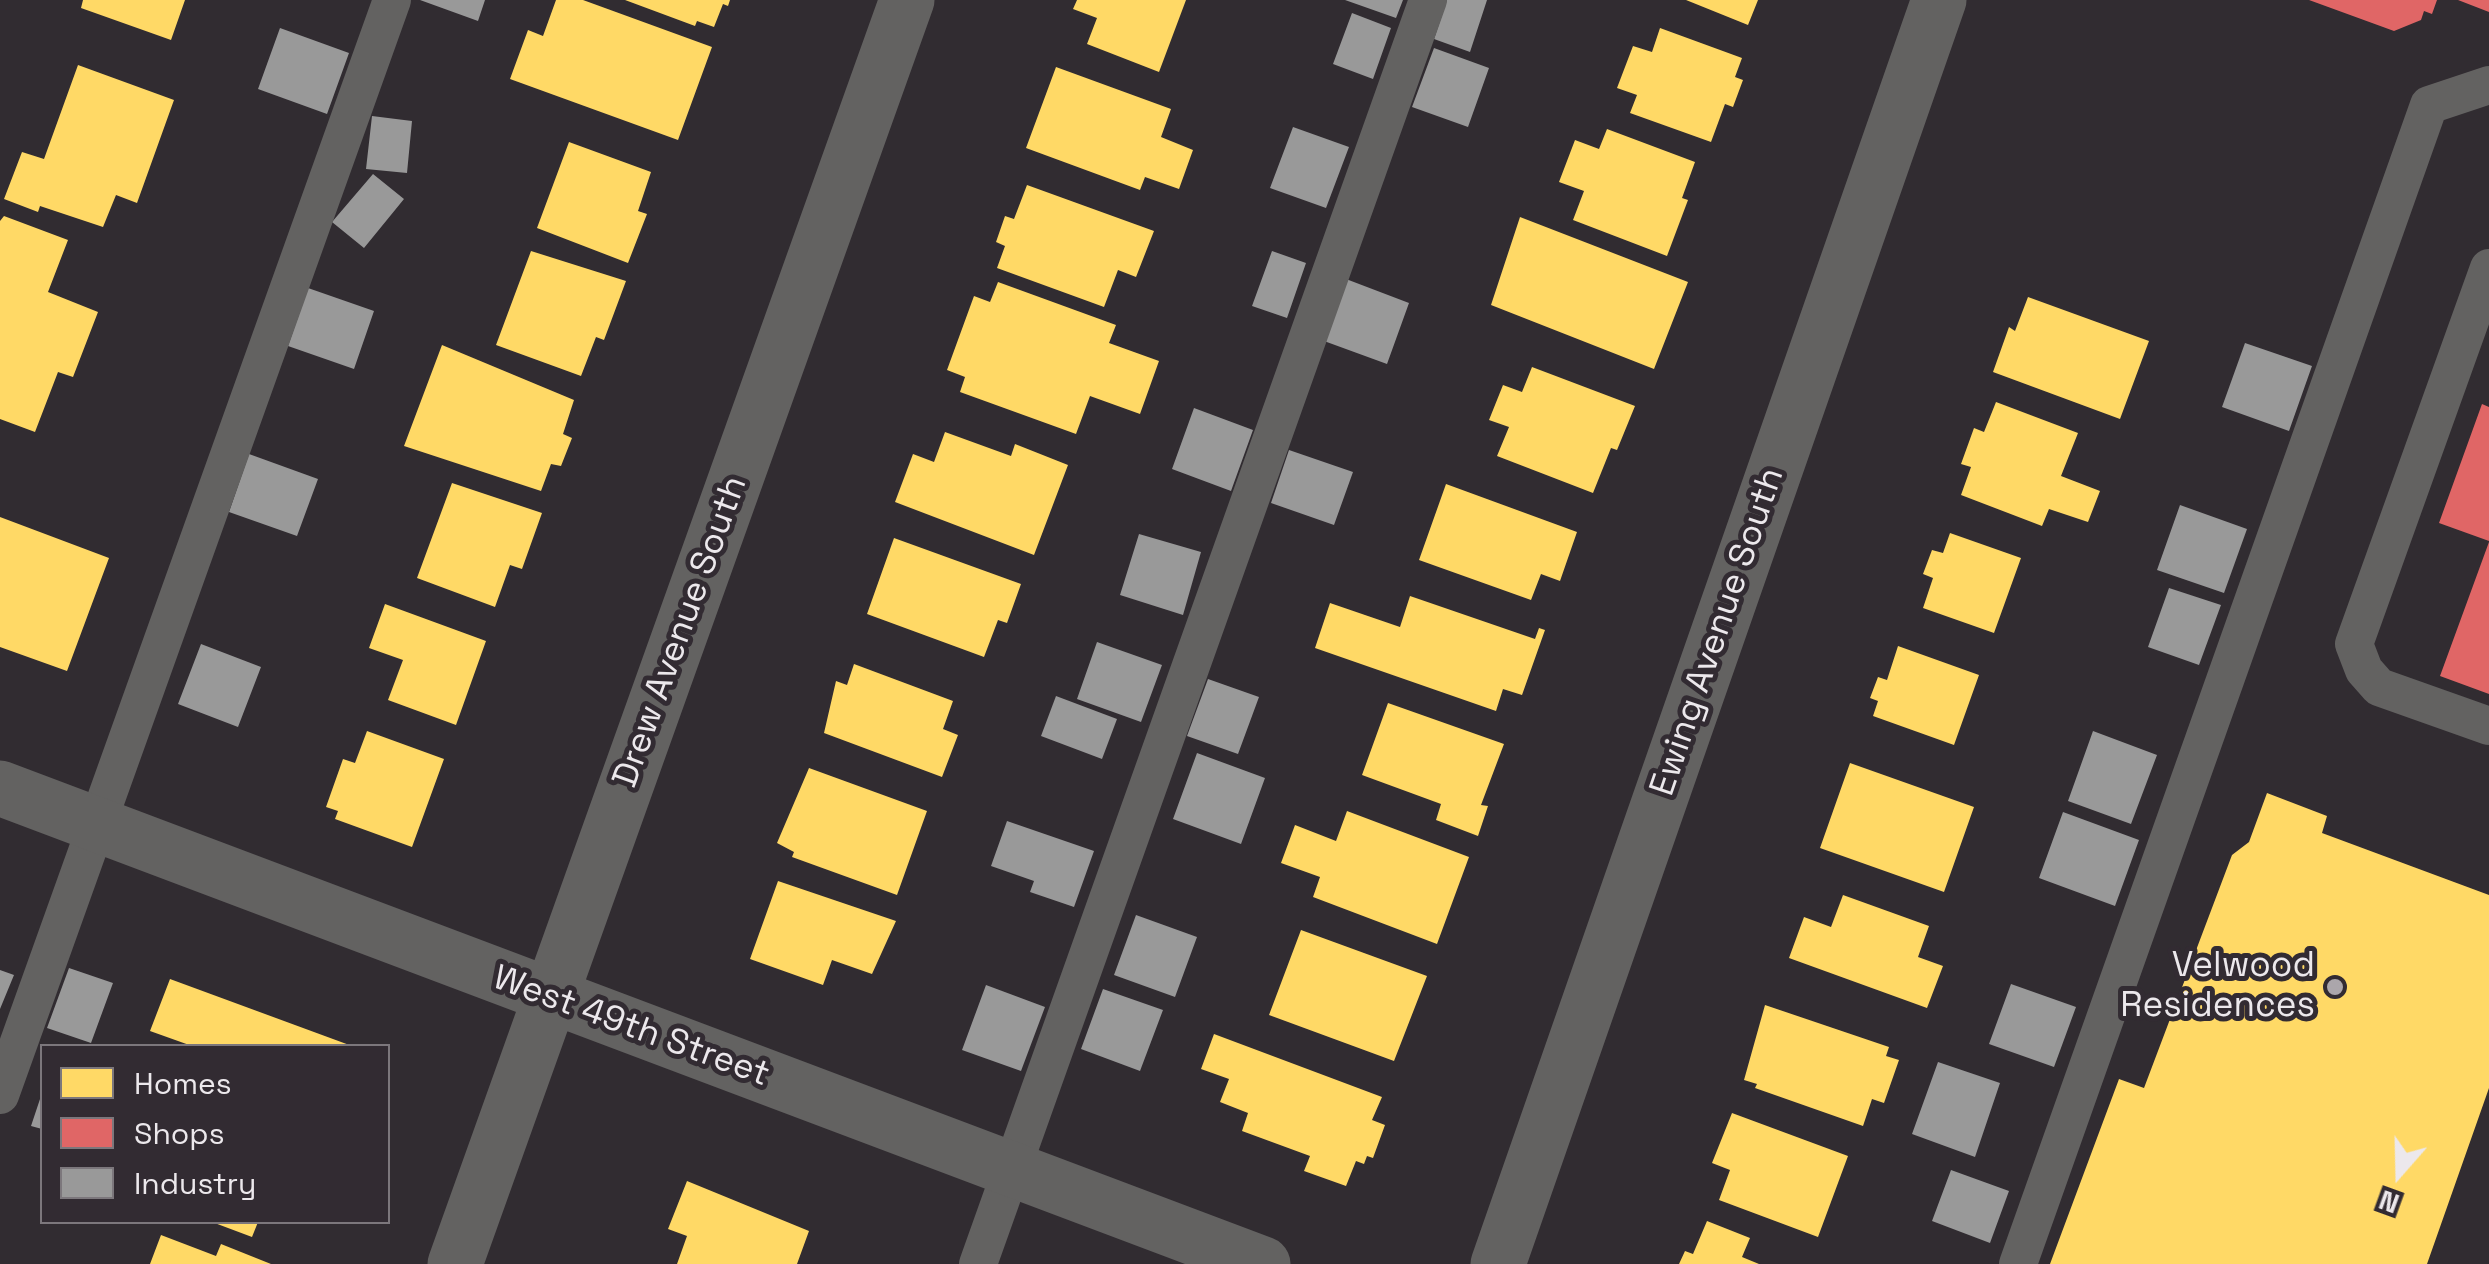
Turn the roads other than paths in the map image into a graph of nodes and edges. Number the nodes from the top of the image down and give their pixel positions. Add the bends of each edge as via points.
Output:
1 (392, 0) edge
2 (907, 0) edge
3 (1428, 0) edge
4 (1939, 0) edge
5 (2489, 85) edge
6 (2489, 268) edge
7 (2489, 726) edge
8 (0, 788) edge
9 (97, 824) junction
10 (550, 997) junction
11 (0, 1095) edge
12 (1012, 1168) junction
13 (455, 1264) edge
14 (978, 1264) edge
15 (1264, 1264) edge
16 (1498, 1264) edge
17 (2018, 1264) edge

1 - 9 lane
2 - 10 street, Drew Avenue South
3 - 12 lane
4 - 16 street, Ewing Avenue South
5 - 17 lane via 2429,105
6 - 7 lane via 2354,644 2380,687
8 - 9 street, West 49th Street
9 - 10 street, West 49th Street
9 - 11 lane
10 - 12 street, West 49th Street
10 - 13 street, Drew Avenue South
12 - 14 lane
12 - 15 street, West 49th Street

